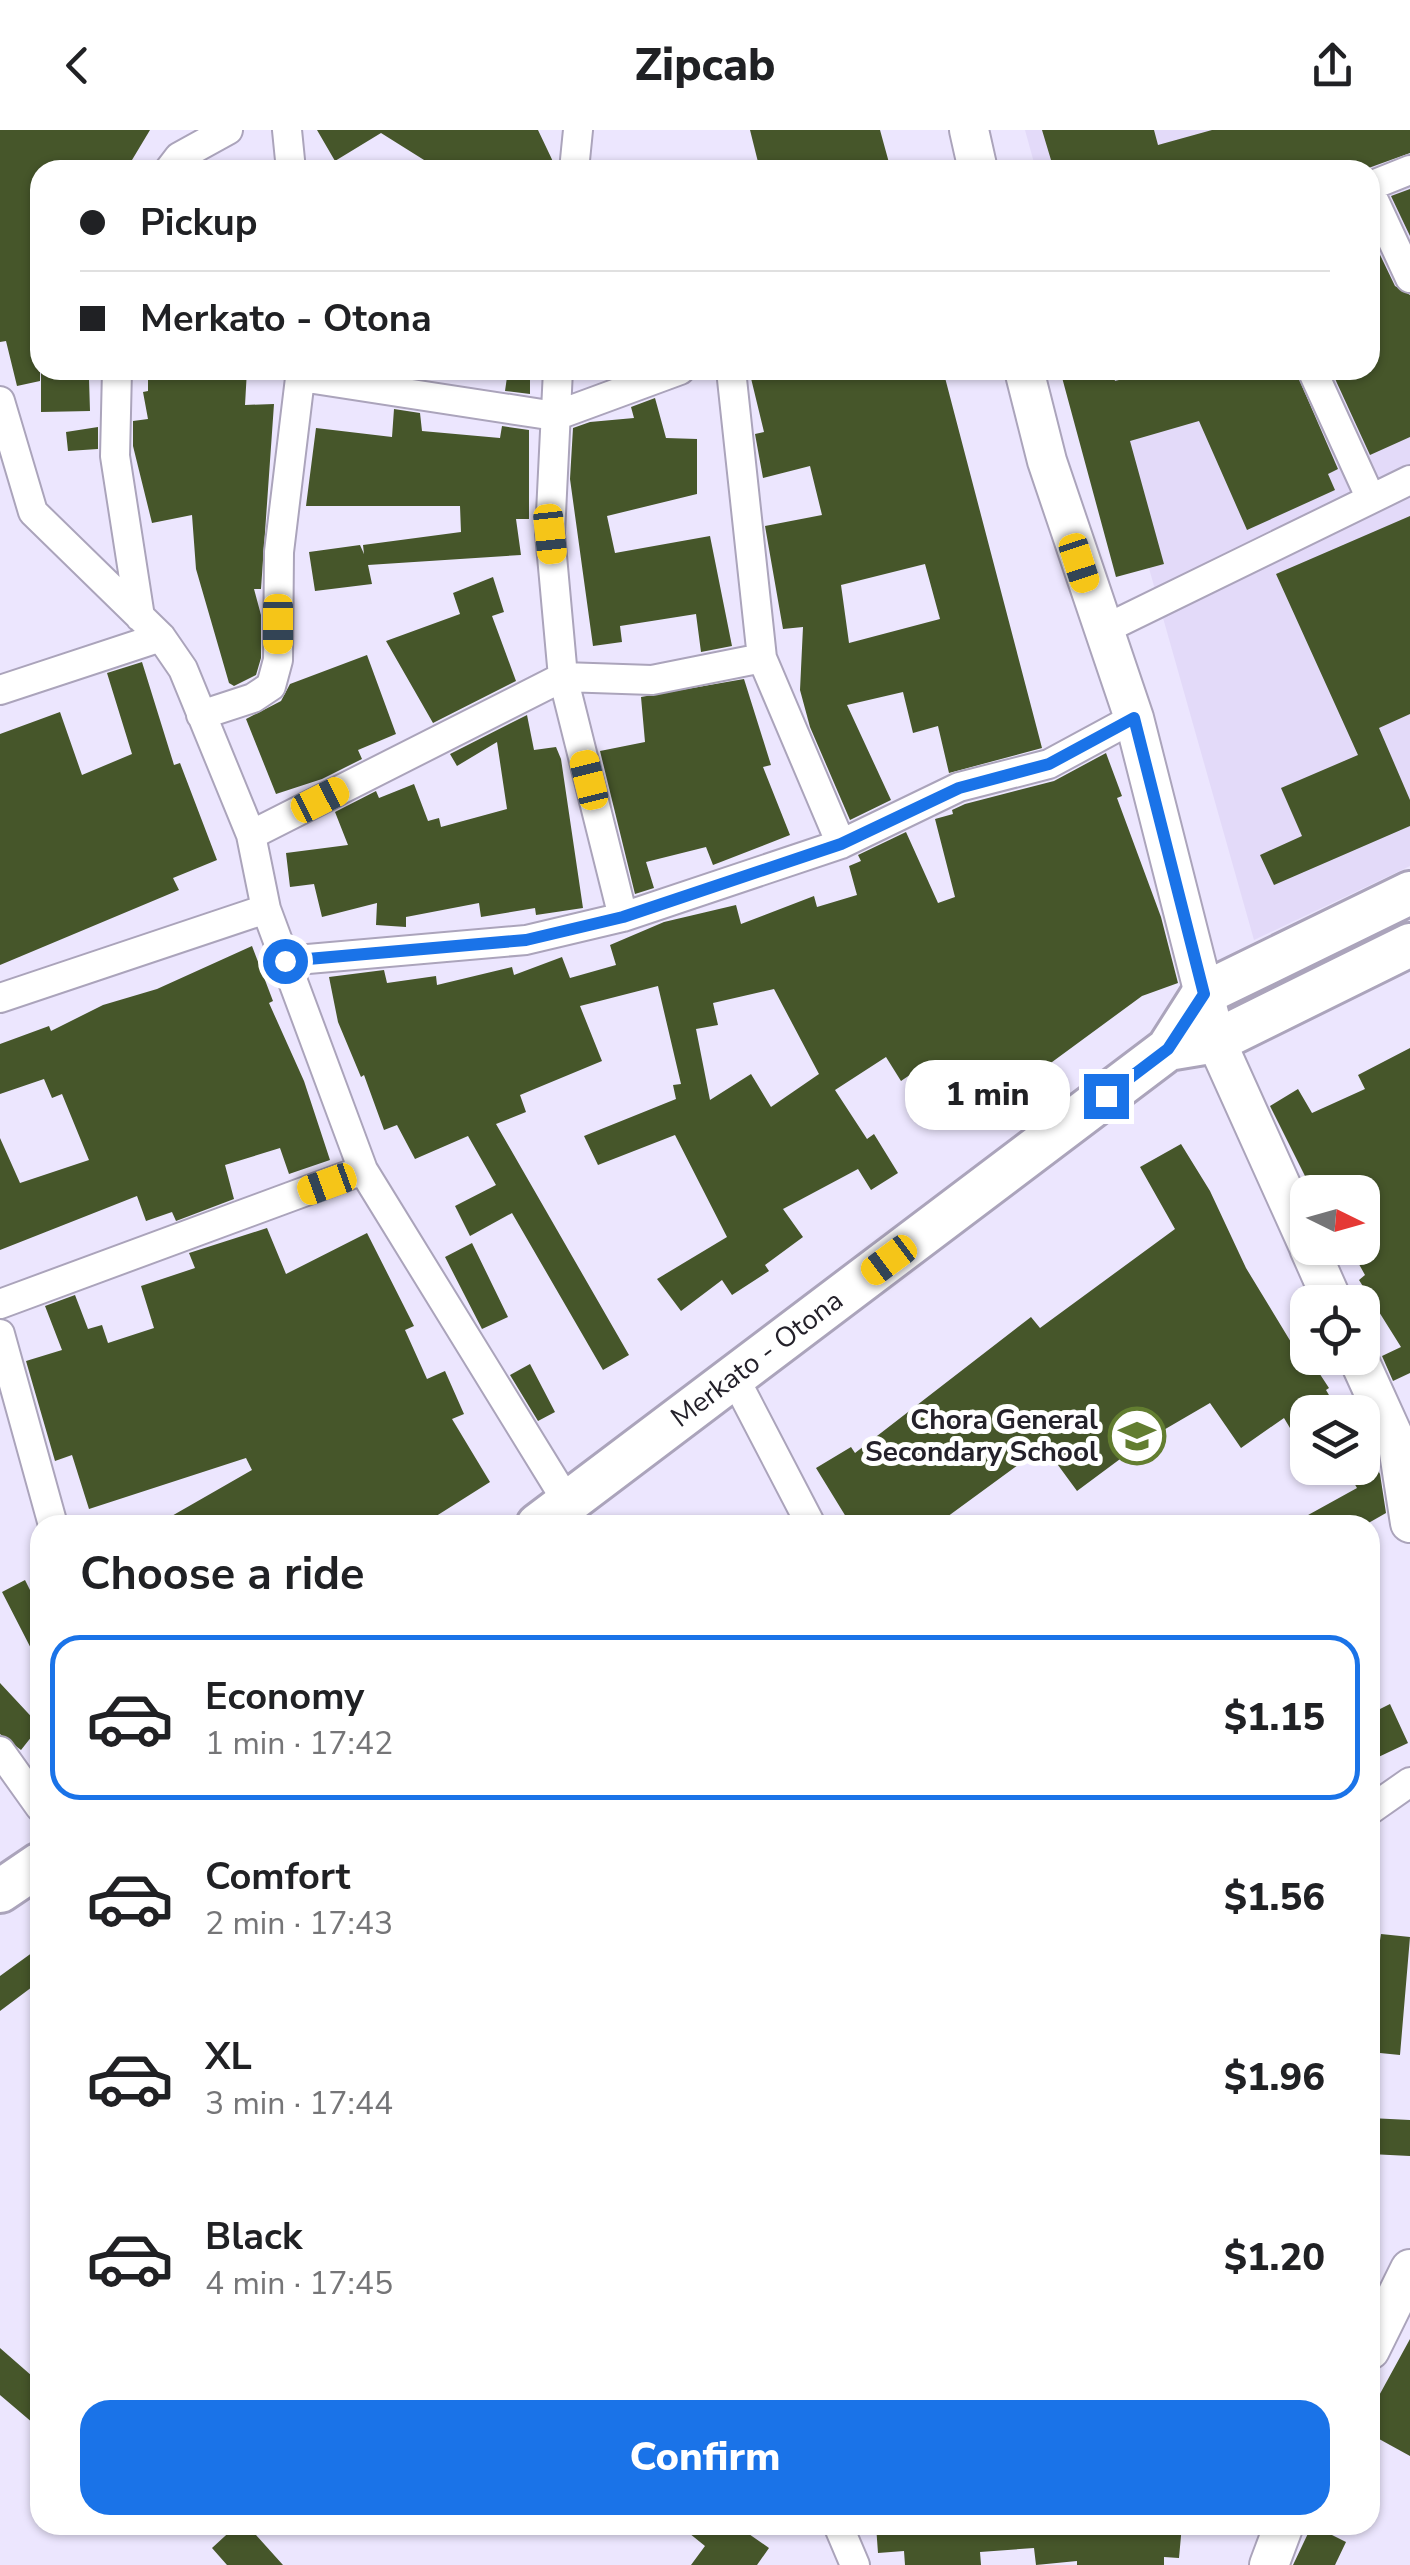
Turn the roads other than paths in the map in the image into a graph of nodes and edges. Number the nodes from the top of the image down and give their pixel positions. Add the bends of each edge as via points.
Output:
1 (228, 130) edge
2 (287, 130) edge
3 (578, 130) edge
4 (968, 130) edge
5 (177, 160) edge
6 (290, 160) edge
7 (575, 160) edge
8 (976, 160) edge
9 (1410, 170) edge
10 (1380, 184) edge
11 (1380, 211) edge
12 (1410, 278) edge
13 (118, 380) edge
14 (300, 380) edge
15 (337, 380) edge
16 (557, 380) edge
17 (653, 380) edge
18 (732, 380) edge
19 (1026, 380) edge
20 (1317, 380) edge
21 (0, 401) edge
22 (555, 416) junction
23 (1410, 480) edge
24 (1371, 499) junction
25 (140, 617) junction
26 (1101, 631) junction
27 (161, 638) junction
28 (762, 658) junction
29 (563, 678) junction
30 (0, 690) edge
31 (201, 715) junction
32 (1134, 718) junction
33 (251, 835) junction
34 (841, 844) junction
35 (1410, 893) edge
36 (266, 908) junction
37 (623, 917) junction
38 (1410, 945) edge
39 (285, 961) junction
40 (1204, 994) junction
41 (0, 998) edge
42 (1216, 1041) junction
43 (1168, 1049) junction
44 (363, 1170) junction
45 (1290, 1206) edge
46 (0, 1304) edge
47 (0, 1334) edge
48 (1367, 1375) edge
49 (734, 1377) junction
50 (1406, 1449) edge
51 (553, 1514) edge
52 (50, 1515) edge
53 (805, 1515) edge
54 (1410, 1523) edge
55 (0, 1751) edge
56 (1410, 1782) edge
57 (30, 1794) edge
58 (1380, 1803) edge
59 (30, 1871) edge
60 (0, 1891) edge
61 (1410, 2269) edge
62 (1380, 2330) edge
63 (842, 2535) edge
64 (1280, 2535) edge
65 (855, 2565) edge
66 (1268, 2565) edge

1 - 5 street
2 - 6 street
3 - 7 street
4 - 8 main road
9 - 10 street
11 - 12 street
13 - 25 street via 115,456
14 - 31 street via 271,686
15 - 22 street
16 - 22 street
17 - 22 street
18 - 28 street
19 - 26 main road
20 - 24 street
21 - 25 street via 34,512
22 - 29 street via 550,534
23 - 24 street
24 - 26 street
25 - 27 street
26 - 32 main road
27 - 30 street
27 - 31 street
28 - 29 street via 652,680
28 - 34 street
29 - 33 street
29 - 37 street
31 - 33 street
32 - 34 street via 1049,764 959,788
32 - 40 main road
33 - 36 street
34 - 37 street
35 - 40 main road
36 - 39 street
36 - 41 street
37 - 39 street via 526,940
38 - 42 main road
39 - 44 street
40 - 42 main road
40 - 43 main road
42 - 43 main road
42 - 45 main road
43 - 49 main road, Merkato - Otona
44 - 46 street
44 - 51 street
47 - 52 street
48 - 50 main road
49 - 51 main road, Merkato - Otona
49 - 53 street
50 - 54 main road
55 - 57 street
56 - 58 street
59 - 60 main road
61 - 62 main road
63 - 65 street
64 - 66 main road

